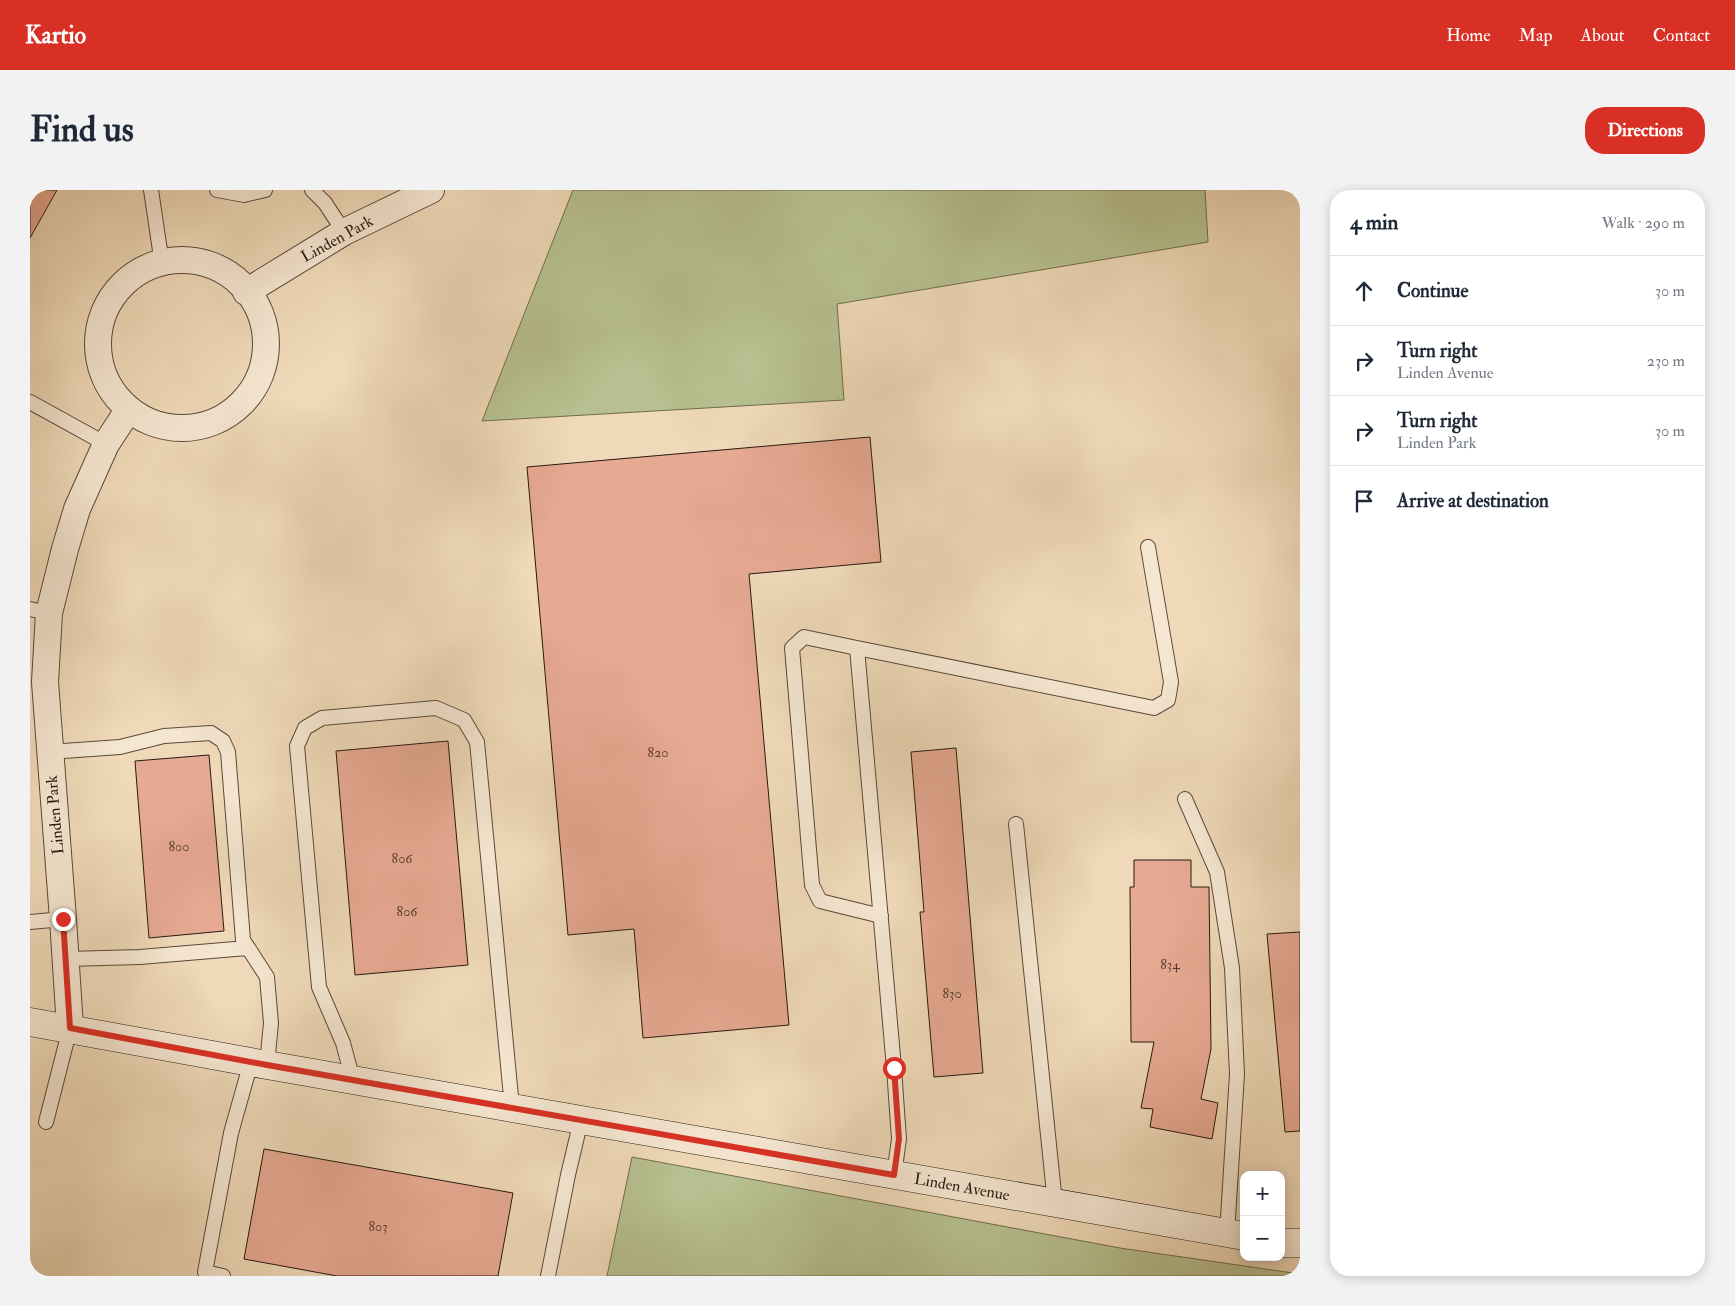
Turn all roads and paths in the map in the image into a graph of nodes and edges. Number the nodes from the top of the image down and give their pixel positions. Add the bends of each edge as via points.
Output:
1 (151, 190) edge
2 (217, 190) edge
3 (265, 190) edge
4 (312, 190) edge
5 (431, 190) edge
6 (344, 232) junction
7 (162, 264) junction
8 (246, 292) junction
9 (30, 402) edge
10 (129, 409) junction
11 (106, 444) junction
12 (1148, 547) dead end
13 (40, 611) edge
14 (858, 648) junction
15 (49, 752) junction
16 (1184, 799) dead end
17 (1016, 824) dead end
18 (881, 916) junction
19 (63, 919) junction
20 (30, 922) edge
21 (247, 948) junction
22 (66, 960) junction
23 (30, 1022) edge
24 (70, 1028) junction
25 (259, 1064) junction
26 (353, 1080) junction
27 (512, 1107) junction
28 (581, 1120) junction
29 (46, 1122) dead end
30 (894, 1175) junction
31 (1055, 1203) junction
32 (1236, 1235) edge
33 (1285, 1243) edge
34 (1300, 1243) edge
35 (223, 1276) edge
36 (548, 1276) edge

1 - 7 lane
2 - 3 lane via 244,195
4 - 6 lane
5 - 6 street, Linden Park
6 - 8 street, Linden Park
7 - 8 street via 180,260 208,264 234,278
7 - 10 street via 127,280 108,303 99,330 98,356 106,382
8 - 10 street via 253,299 264,325 266,354 258,380 243,402 222,418 196,427 170,427 145,420
9 - 11 lane
10 - 11 street, Linden Park
11 - 13 street, Linden Park via 77,509
12 - 14 lane via 1170,682 1168,700 1154,708
13 - 15 street, Linden Park
14 - 18 lane
14 - 18 lane via 804,637 792,648 812,885 820,900
15 - 19 street, Linden Park
15 - 21 lane via 120,747 182,734 211,733 223,741 228,752 243,940
16 - 32 lane via 1217,872 1232,968 1237,1074
17 - 31 lane
18 - 30 lane via 899,1139
19 - 20 lane
19 - 22 street, Linden Park
21 - 22 lane
21 - 25 lane via 267,977 271,1023
22 - 24 street, Linden Park
23 - 24 main road, Linden Avenue
24 - 25 main road, Linden Avenue
24 - 29 lane
25 - 26 main road, Linden Avenue
25 - 35 lane via 231,1133 205,1272
26 - 27 main road, Linden Avenue
26 - 27 lane via 343,1044 319,987 297,746 305,728 322,718 436,708 464,720 478,742
27 - 28 main road, Linden Avenue
28 - 30 main road, Linden Avenue
28 - 36 lane
30 - 31 main road, Linden Avenue
31 - 32 main road, Linden Avenue
33 - 34 main road

